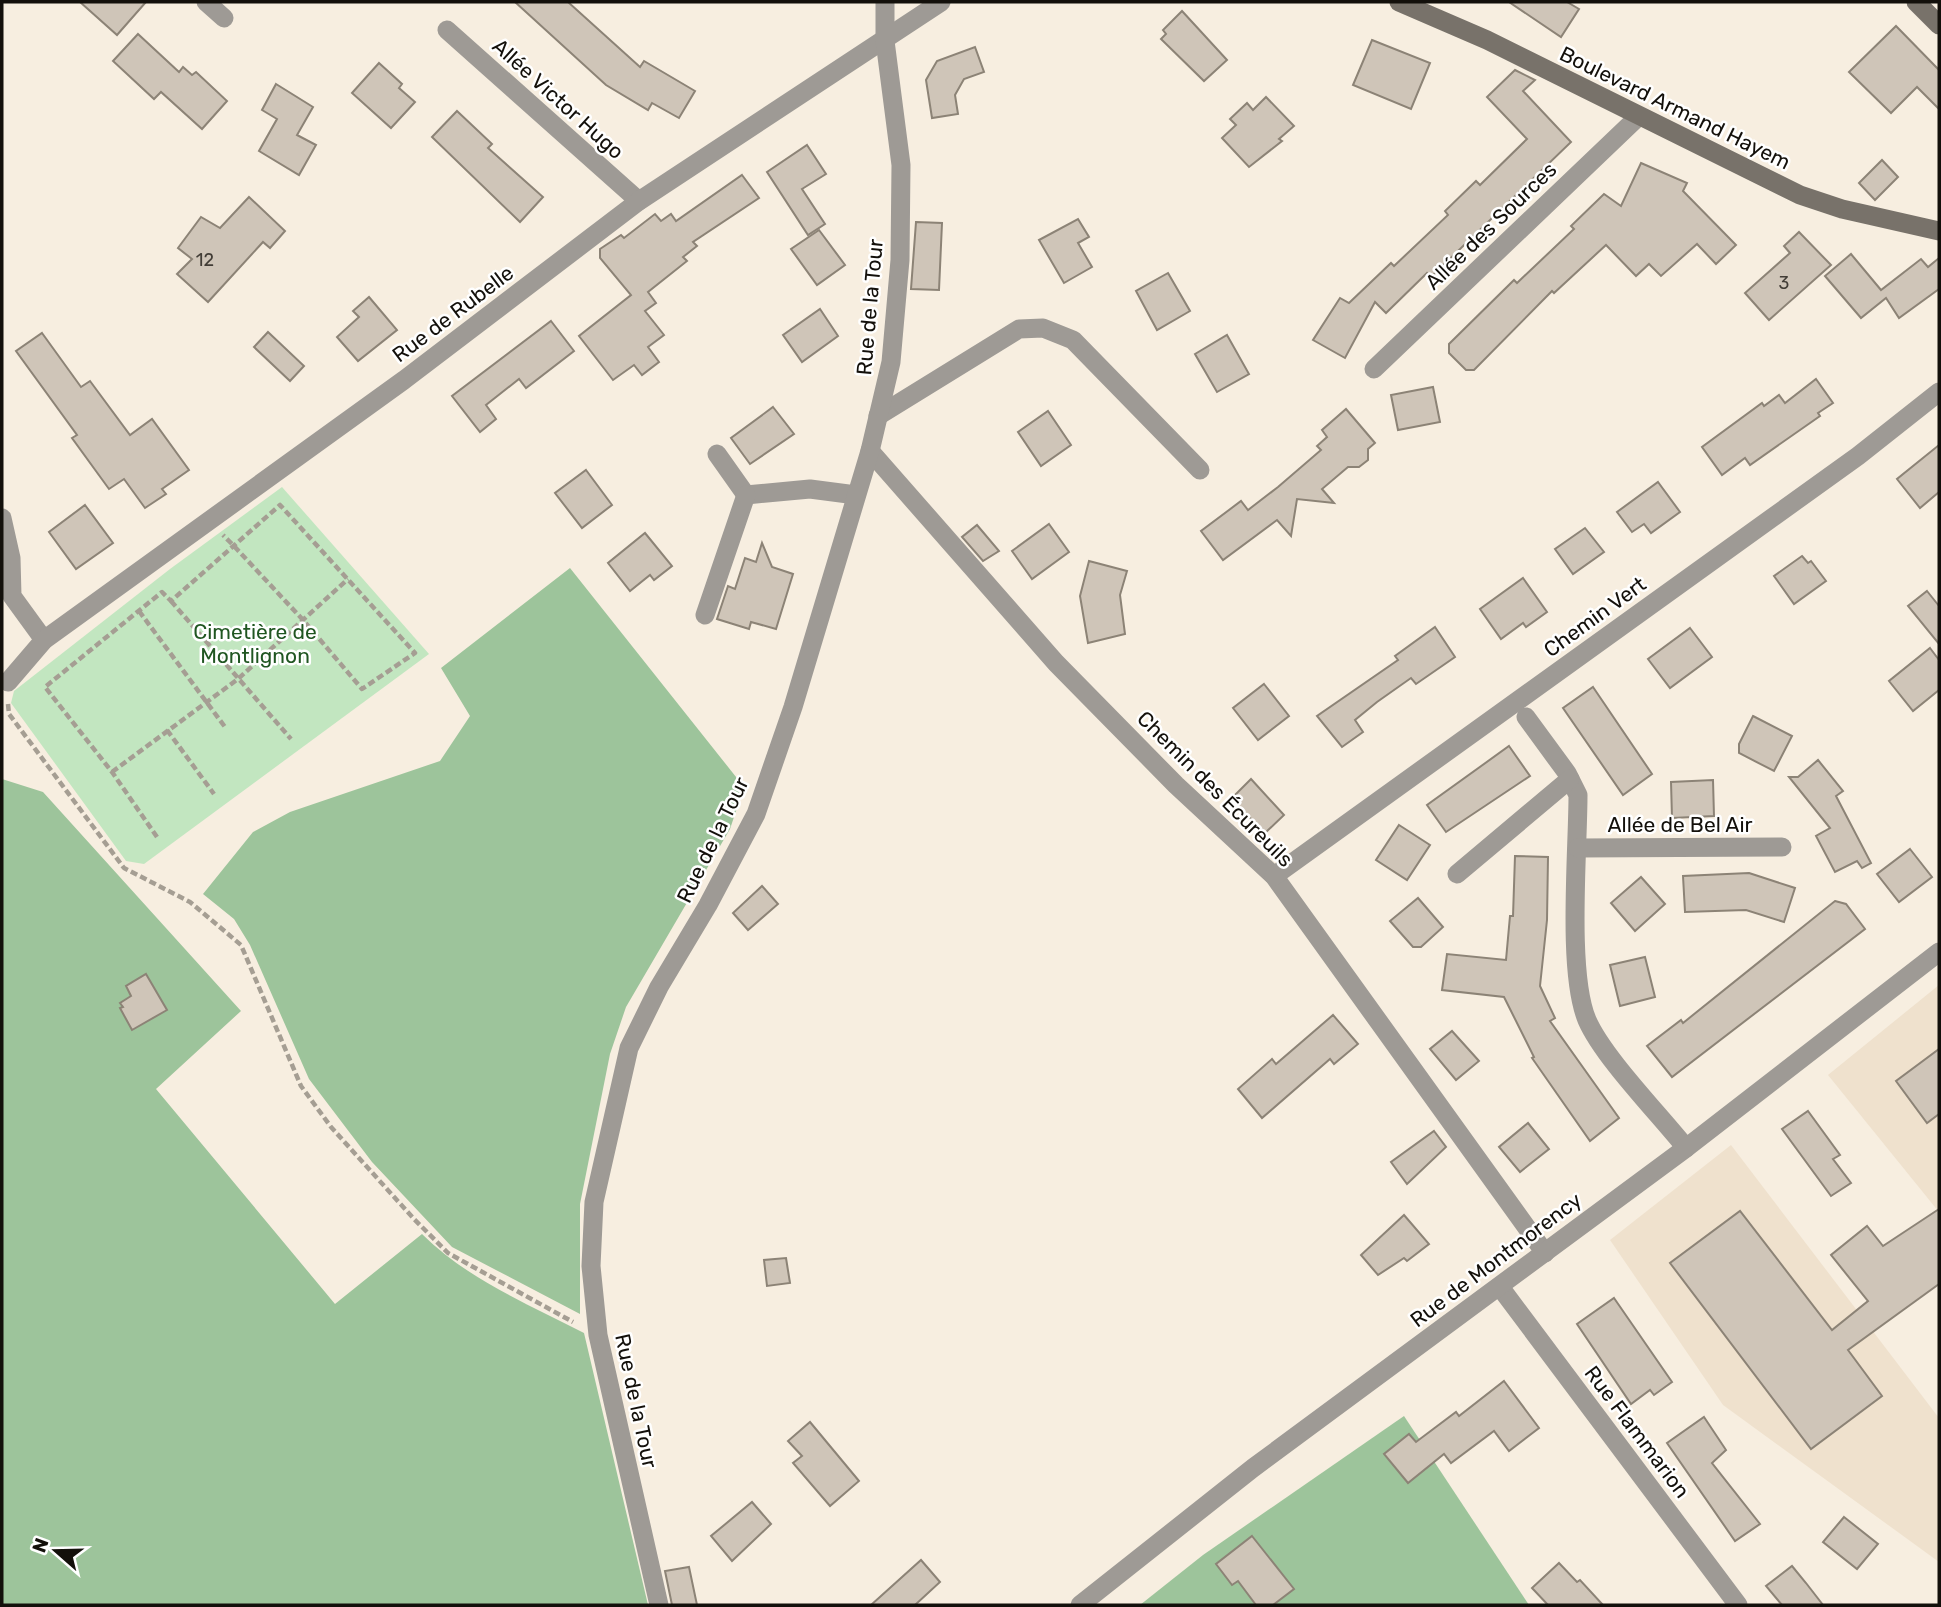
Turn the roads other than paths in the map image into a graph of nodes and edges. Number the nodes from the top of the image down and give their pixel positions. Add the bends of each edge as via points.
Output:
1 (206, 2) edge
2 (885, 2) edge
3 (941, 2) edge
4 (1399, 2) edge
5 (1916, 2) edge
6 (224, 18) dead end
7 (1939, 25) edge
8 (447, 30) dead end
9 (885, 41) junction
10 (1639, 116) junction
11 (639, 201) junction
12 (1939, 231) edge
13 (1374, 369) dead end
14 (1939, 391) edge
15 (878, 416) junction
16 (870, 451) junction
17 (717, 454) dead end
18 (1200, 470) dead end
19 (746, 495) junction
20 (856, 495) junction
21 (2, 518) edge
22 (7, 592) edge
23 (705, 615) dead end
24 (44, 640) junction
25 (8, 682) road end
26 (1526, 717) dead end
27 (1570, 779) junction
28 (1783, 847) dead end
29 (1578, 848) junction
30 (1457, 874) dead end
31 (1274, 876) junction
32 (1939, 952) edge
33 (1686, 1148) junction
34 (1545, 1253) junction
35 (1500, 1287) junction
36 (659, 1605) edge
37 (1080, 1605) edge
38 (1738, 1605) edge

1 - 6 street
2 - 9 street, Rue de la Tour
3 - 9 street, Rue de Rubelle
4 - 10 main road, Boulevard Armand Hayem
5 - 7 main road
8 - 11 street, Allée Victor Hugo
9 - 11 street, Rue de Rubelle
9 - 15 street, Rue de la Tour via 901,165 900,260 891,362
10 - 12 main road, Boulevard Armand Hayem via 1800,195
10 - 13 street, Allée des Sources
11 - 24 street, Rue de Rubelle via 404,380
14 - 31 street, Chemin Vert via 1858,456
15 - 16 street, Rue de la Tour
15 - 18 street via 1019,329 1043,328 1073,340
16 - 20 street, Rue de la Tour
16 - 31 street, Chemin des Écureuils via 1056,663
17 - 19 street
19 - 20 street via 810,489
19 - 23 street
20 - 36 street, Rue de la Tour via 756,814 629,1048 594,1202 591,1266 598,1335
21 - 22 street via 11,558
22 - 24 street
24 - 25 street, Rue de Rubelle
26 - 27 street
27 - 29 street via 1578,795
27 - 30 street
28 - 29 street, Allée de Bel Air
29 - 33 street via 1577,972 1587,1020
31 - 34 street, Chemin des Écureuils
32 - 33 street, Rue de Montmorency
33 - 34 street, Rue de Montmorency
34 - 35 street, Rue de Montmorency
35 - 37 street, Rue de Montmorency via 1253,1468
35 - 38 street, Rue Flammarion

